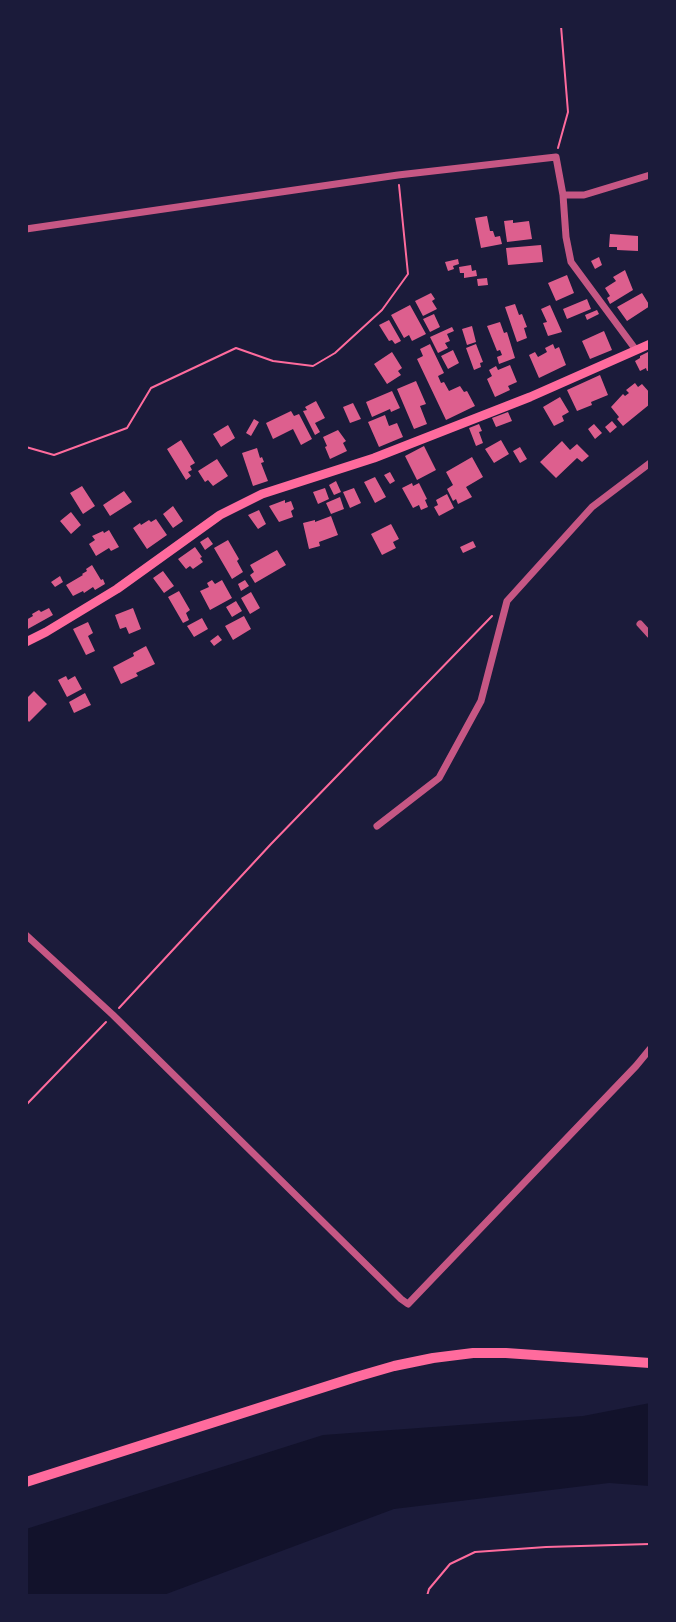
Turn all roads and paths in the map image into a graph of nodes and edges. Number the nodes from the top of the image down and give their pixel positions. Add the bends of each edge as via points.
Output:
1 (561, 26) edge
2 (556, 157) junction
3 (398, 175) junction
4 (650, 175) edge
5 (563, 195) junction
6 (26, 229) edge
7 (650, 344) edge
8 (636, 350) junction
9 (26, 447) edge
10 (650, 463) edge
11 (507, 601) junction
12 (640, 624) dead end
13 (650, 635) edge
14 (26, 642) edge
15 (377, 826) dead end
16 (26, 935) edge
17 (113, 1015) junction
18 (650, 1049) edge
19 (26, 1105) edge
20 (650, 1363) edge
21 (26, 1482) edge
22 (650, 1544) edge
23 (427, 1596) edge

1 - 2 path via 568,112
2 - 3 street
2 - 5 street
3 - 6 street
3 - 9 path via 408,274 382,310 335,353 313,366 273,361 236,348 151,388 127,428 54,455
4 - 5 street via 584,195
5 - 8 street via 571,262
7 - 8 main road
8 - 14 main road via 374,458 262,494 220,515 117,589
10 - 11 street via 592,507
11 - 15 street via 481,701 439,778
11 - 17 path
12 - 13 street
16 - 17 street
17 - 18 street via 408,1304
17 - 19 path
20 - 21 main road via 506,1353 433,1358 356,1377
22 - 23 path via 475,1552 450,1564

